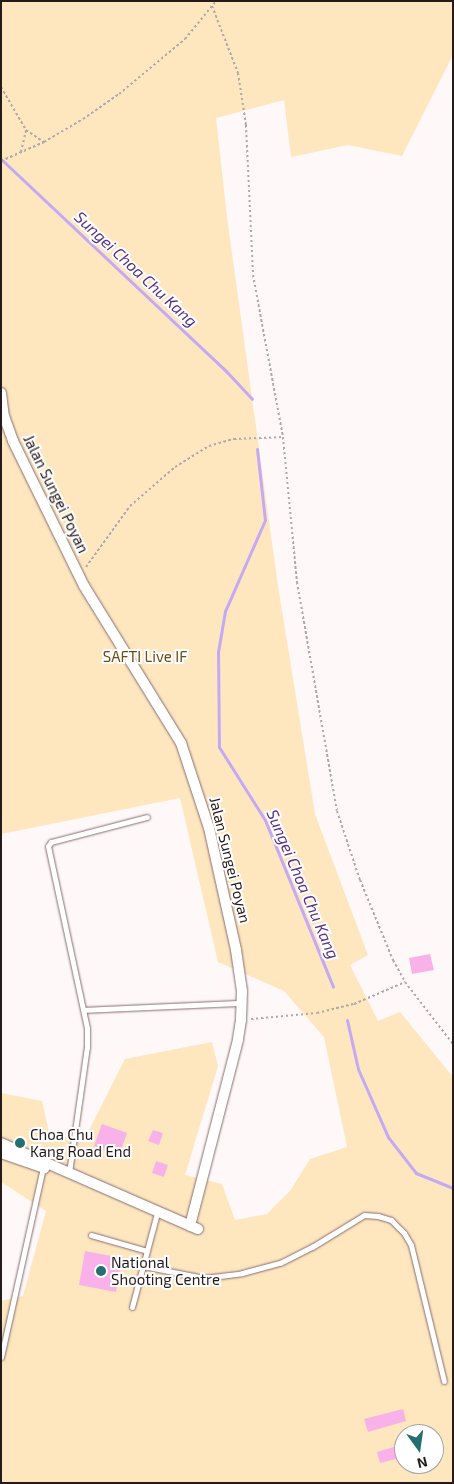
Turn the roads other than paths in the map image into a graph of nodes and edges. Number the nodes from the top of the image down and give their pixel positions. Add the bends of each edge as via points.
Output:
1 (1, 393) edge
2 (147, 817) dead end
3 (241, 1003) junction
4 (84, 1010) junction
5 (1, 1143) edge
6 (1, 1153) edge
7 (42, 1168) junction
8 (69, 1174) junction
9 (157, 1213) junction
10 (91, 1235) dead end
11 (147, 1251) junction
12 (142, 1266) junction
13 (132, 1307) dead end
14 (1, 1356) edge
15 (444, 1381) dead end

1 - 3 street, Jalan Sungei Poyan via 4,416 13,441 79,577 181,743 209,828 236,950
2 - 4 lane via 51,842 48,846
3 - 4 lane
3 - 9 street, Jalan Sungei Poyan via 241,1020 231,1068 194,1227
4 - 8 lane via 87,1047
5 - 8 street
6 - 7 street
7 - 8 street
7 - 14 lane
8 - 9 street
9 - 11 lane
10 - 11 lane
11 - 12 lane
12 - 13 lane
12 - 15 lane via 204,1278 242,1273 280,1263 364,1215 391,1220 411,1246

